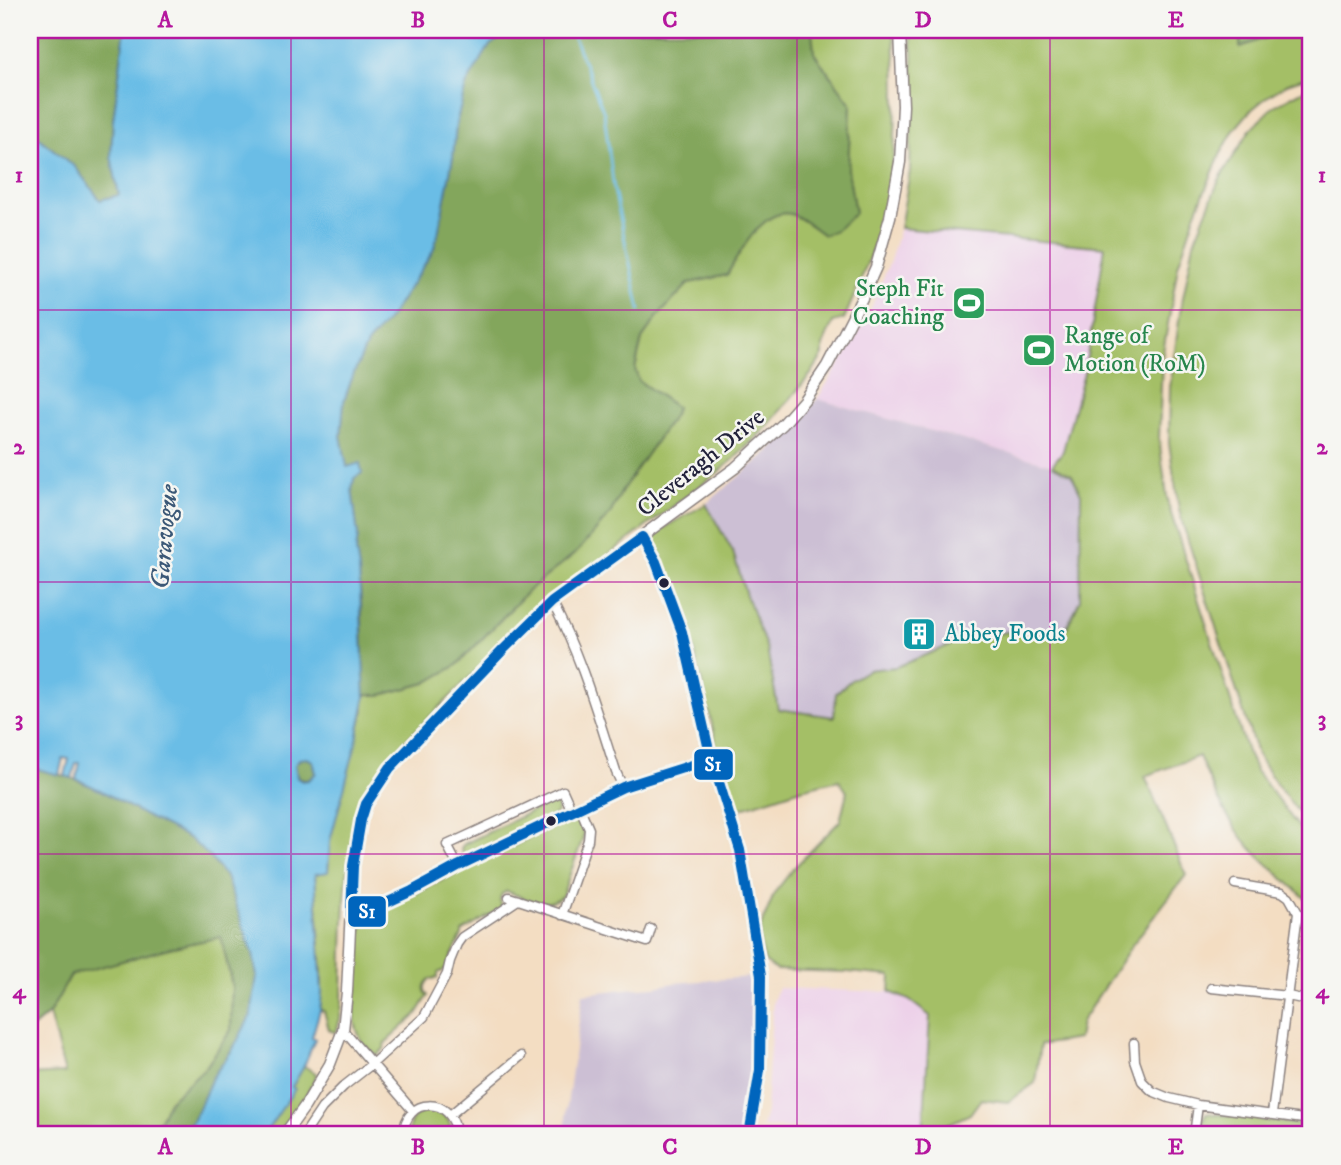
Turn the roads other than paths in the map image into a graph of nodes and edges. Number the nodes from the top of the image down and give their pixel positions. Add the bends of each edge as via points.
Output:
1 (900, 30) edge
2 (642, 537) junction
3 (552, 602) junction
4 (711, 759) junction
5 (623, 787) junction
6 (576, 810) junction
7 (458, 866) junction
8 (1236, 884) dead end
9 (509, 897) dead end
10 (517, 901) junction
11 (351, 915) junction
12 (562, 915) junction
13 (651, 929) dead end
14 (1211, 988) dead end
15 (1288, 996) junction
16 (1311, 1001) edge
17 (343, 1030) junction
18 (1134, 1043) dead end
19 (521, 1056) dead end
20 (372, 1064) junction
21 (1198, 1105) junction
22 (413, 1111) junction
23 (1272, 1114) junction
24 (450, 1115) junction
25 (1311, 1120) edge
26 (284, 1135) edge
27 (304, 1135) edge
28 (404, 1135) edge
29 (456, 1135) edge
30 (750, 1135) edge
31 (1194, 1135) edge

1 - 2 street, Cleveragh Drive via 900,162 890,217 862,298 827,366 783,424 735,468
2 - 3 street, Cleveragh Drive
2 - 4 street via 681,632
3 - 5 street via 582,665
3 - 11 street, Cleveragh Drive via 409,746 375,789 357,838
4 - 5 street
4 - 30 street via 740,850 761,976 760,1070
5 - 6 street
6 - 7 street
6 - 7 street via 563,791 447,845
6 - 12 street via 589,829
7 - 11 street via 377,908
8 - 15 street via 1282,892 1294,903 1298,913
9 - 10 street
10 - 12 street
10 - 20 street via 462,937 424,1017
11 - 17 street, Cleveragh Drive
12 - 13 street via 647,942
14 - 15 street
15 - 16 street
15 - 23 street
17 - 20 street
17 - 26 street, Cleveragh Drive via 330,1064
18 - 21 street via 1142,1081 1152,1091
19 - 24 street
20 - 22 street
20 - 27 street via 322,1108
21 - 23 street
21 - 31 street
22 - 24 street via 433,1105
22 - 28 street
23 - 25 street
24 - 29 street

